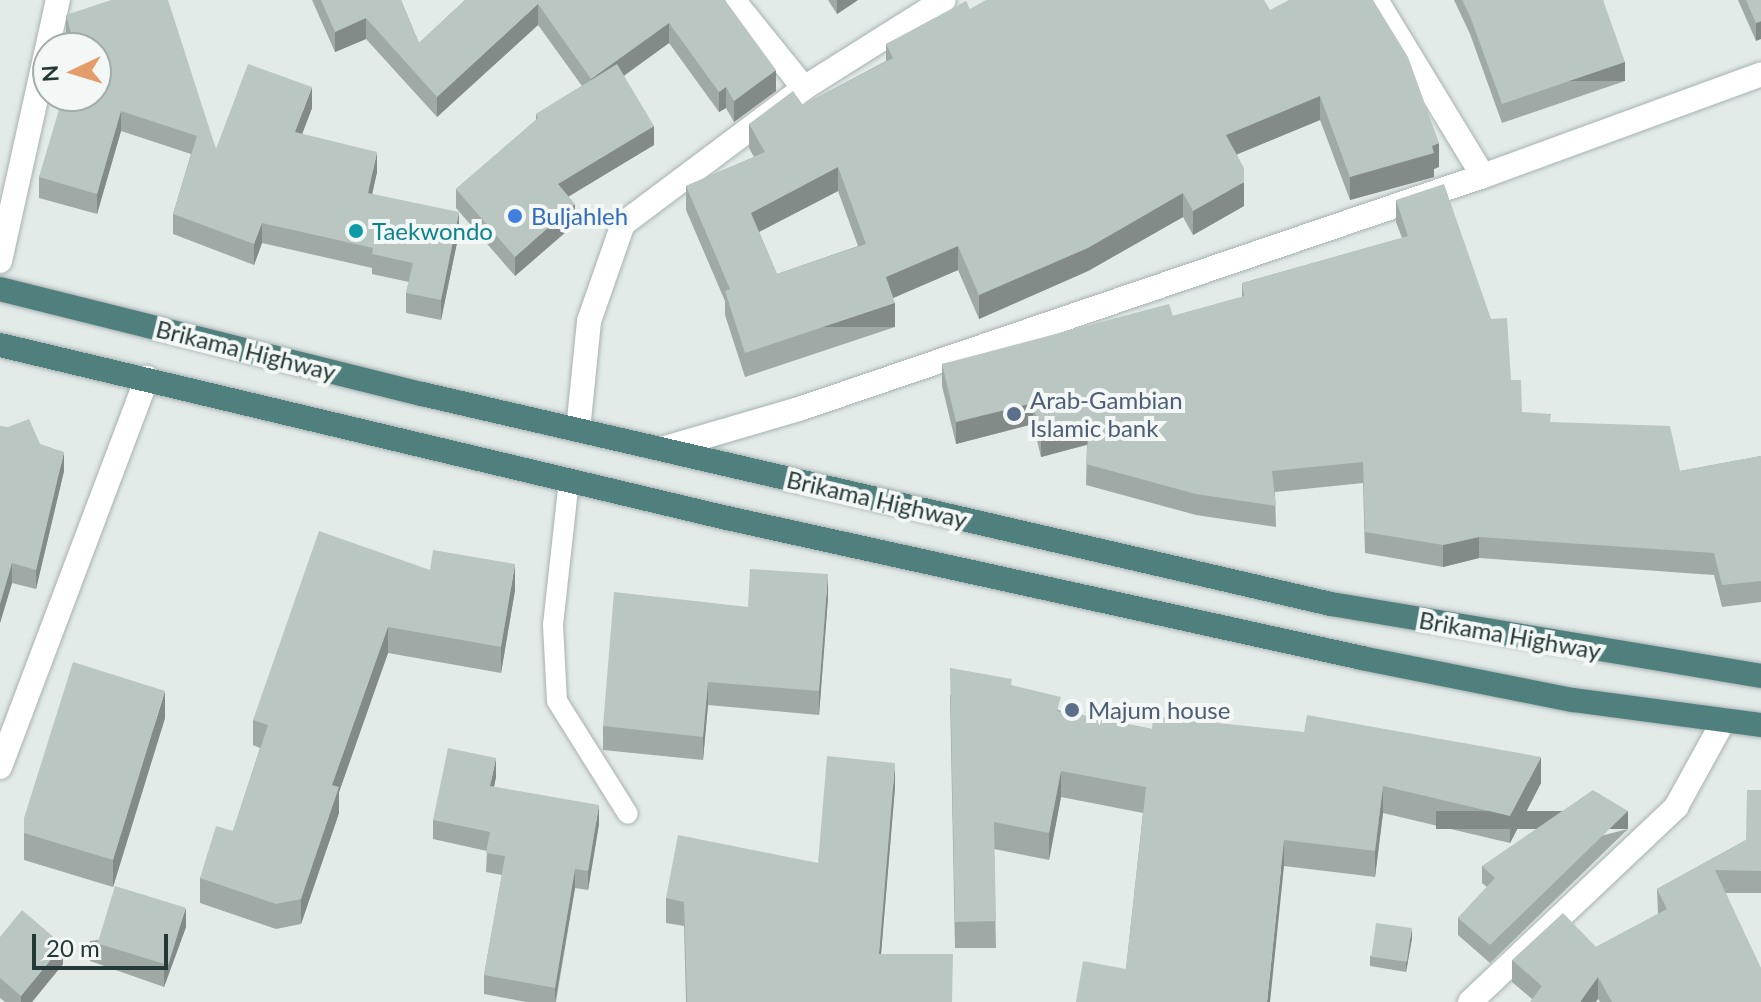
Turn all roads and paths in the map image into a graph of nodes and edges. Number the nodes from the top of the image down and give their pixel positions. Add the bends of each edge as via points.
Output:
1 (58, 0) edge
2 (733, 0) edge
3 (944, 0) edge
4 (1376, 0) edge
5 (1761, 74) edge
6 (804, 88) junction
7 (1483, 176) junction
8 (0, 261) edge
9 (0, 289) edge
10 (0, 345) edge
11 (147, 378) junction
12 (578, 430) junction
13 (662, 449) junction
14 (569, 480) junction
15 (1761, 676) edge
16 (1724, 720) junction
17 (1761, 725) edge
18 (0, 767) edge
19 (628, 814) dead end
20 (1470, 1002) edge

1 - 8 street
2 - 6 street
3 - 6 street
4 - 7 street
5 - 7 street
6 - 12 street via 623,224 589,321
7 - 13 street via 799,409
9 - 12 highway, Brikama Highway
10 - 11 highway, Brikama Highway
11 - 14 highway, Brikama Highway
11 - 18 street
12 - 13 highway, Brikama Highway
13 - 15 highway, Brikama Highway via 1331,604
14 - 16 highway, Brikama Highway via 1362,658 1573,700
14 - 19 lane via 553,625 557,701
16 - 17 highway, Brikama Highway
16 - 20 street via 1676,807

